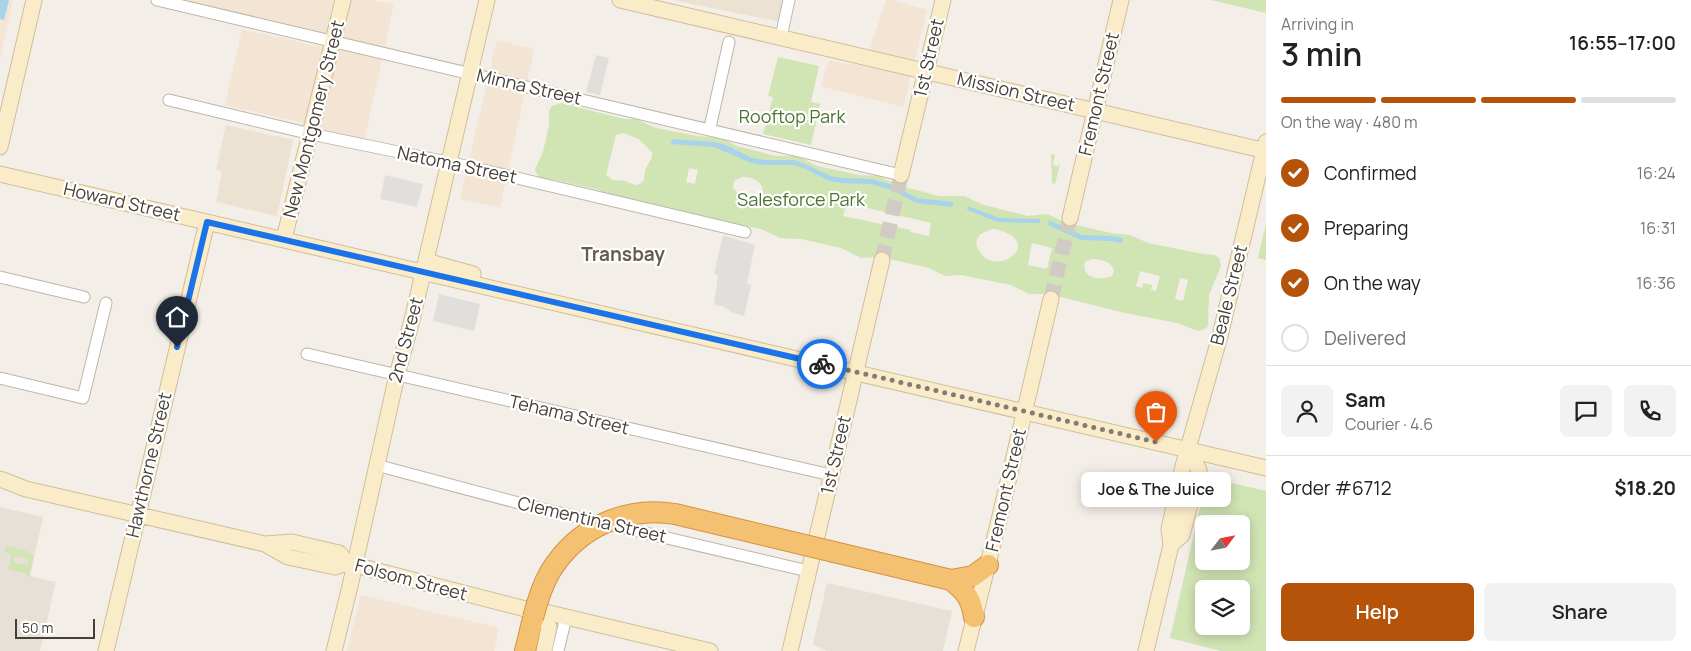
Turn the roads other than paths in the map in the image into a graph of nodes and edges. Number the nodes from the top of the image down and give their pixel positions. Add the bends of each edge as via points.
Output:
1 (34, 0) edge
2 (157, 0) edge
3 (343, 0) edge
4 (487, 0) edge
5 (620, 0) edge
6 (789, 0) edge
7 (943, 0) edge
8 (1121, 0) edge
9 (781, 37) junction
10 (332, 41) junction
11 (729, 42) dead end
12 (926, 71) junction
13 (470, 73) junction
14 (169, 100) dead end
15 (1095, 110) junction
16 (711, 122) dead end
17 (310, 134) junction
18 (0, 146) edge
19 (1265, 147) edge
20 (449, 163) junction
21 (0, 174) edge
22 (901, 175) joint
23 (1070, 218) tunnel mouth
24 (207, 222) junction
25 (745, 232) dead end
26 (284, 239) junction
27 (882, 260) tunnel mouth
28 (425, 267) junction
29 (0, 277) edge
30 (84, 297) dead end
31 (1051, 299) tunnel mouth
32 (106, 303) dead end
33 (306, 354) dead end
34 (855, 372) junction
35 (397, 375) junction
36 (0, 378) edge
37 (1024, 412) junction
38 (1188, 449) junction
39 (376, 465) junction
40 (1266, 468) edge
41 (831, 475) junction
42 (0, 479) edge
43 (0, 486) edge
44 (26, 490) junction
45 (137, 515) junction
46 (351, 564) junction
47 (988, 565) junction
48 (808, 571) junction
49 (951, 580) junction
50 (537, 612) junction
51 (566, 617) junction
52 (974, 617) junction
53 (106, 651) edge
54 (334, 651) edge
55 (525, 651) edge
56 (544, 651) edge
57 (558, 651) edge
58 (710, 651) edge
59 (790, 651) edge
60 (966, 651) edge
61 (1146, 651) edge

1 - 18 main road
2 - 10 street, Minna Street
3 - 10 main road, New Montgomery Street
4 - 13 main road, 2nd Street
5 - 9 main road, Mission Street
6 - 9 street
7 - 12 main road, 1st Street
8 - 15 main road, Fremont Street
9 - 12 main road, Mission Street
10 - 13 street, Minna Street
10 - 17 main road, New Montgomery Street
11 - 16 street
12 - 15 main road, Mission Street
12 - 22 main road, 1st Street
13 - 20 main road, 2nd Street
13 - 22 street, Minna Street
14 - 17 street, Natoma Street
15 - 19 main road, Mission Street
15 - 23 main road, Fremont Street
17 - 20 street, Natoma Street
17 - 26 main road, New Montgomery Street
19 - 38 main road, Beale Street via 1220,336
20 - 25 street, Natoma Street
20 - 28 main road, 2nd Street
21 - 24 main road, Howard Street
24 - 26 main road, Howard Street
24 - 45 main road, Hawthorne Street
26 - 28 main road, Howard Street
27 - 34 main road, 1st Street
28 - 34 main road, Howard Street via 526,296
28 - 35 main road, 2nd Street
29 - 30 street
31 - 37 main road, Fremont Street
32 - 36 street via 83,398
33 - 35 street, Tehama Street
34 - 37 main road, Howard Street
34 - 41 main road, 1st Street
35 - 39 main road, 2nd Street
35 - 41 street, Tehama Street
37 - 38 main road, Howard Street
37 - 47 main road, Fremont Street
38 - 40 main road, Howard Street
38 - 61 main road, Beale Street via 1170,529 1171,545
39 - 46 main road, 2nd Street
39 - 48 street, Clementina Street via 530,506
41 - 48 main road, 1st Street
42 - 44 main road, Folsom Street
43 - 44 main road, Folsom Street
44 - 45 main road, Folsom Street
45 - 46 main road, Folsom Street via 266,544 288,557 335,567
45 - 53 main road, Hawthorne Street
46 - 50 main road, Folsom Street
46 - 54 main road, 2nd Street
47 - 49 highway via 973,576
47 - 52 main road, Fremont Street
48 - 59 main road, 1st Street
49 - 52 highway via 967,594
49 - 55 highway, bridge via 675,514 634,513 593,529 557,562 540,595
50 - 51 main road, Folsom Street
50 - 56 main road via 548,626
51 - 57 street
51 - 58 main road, Folsom Street
52 - 60 main road, Fremont Street

